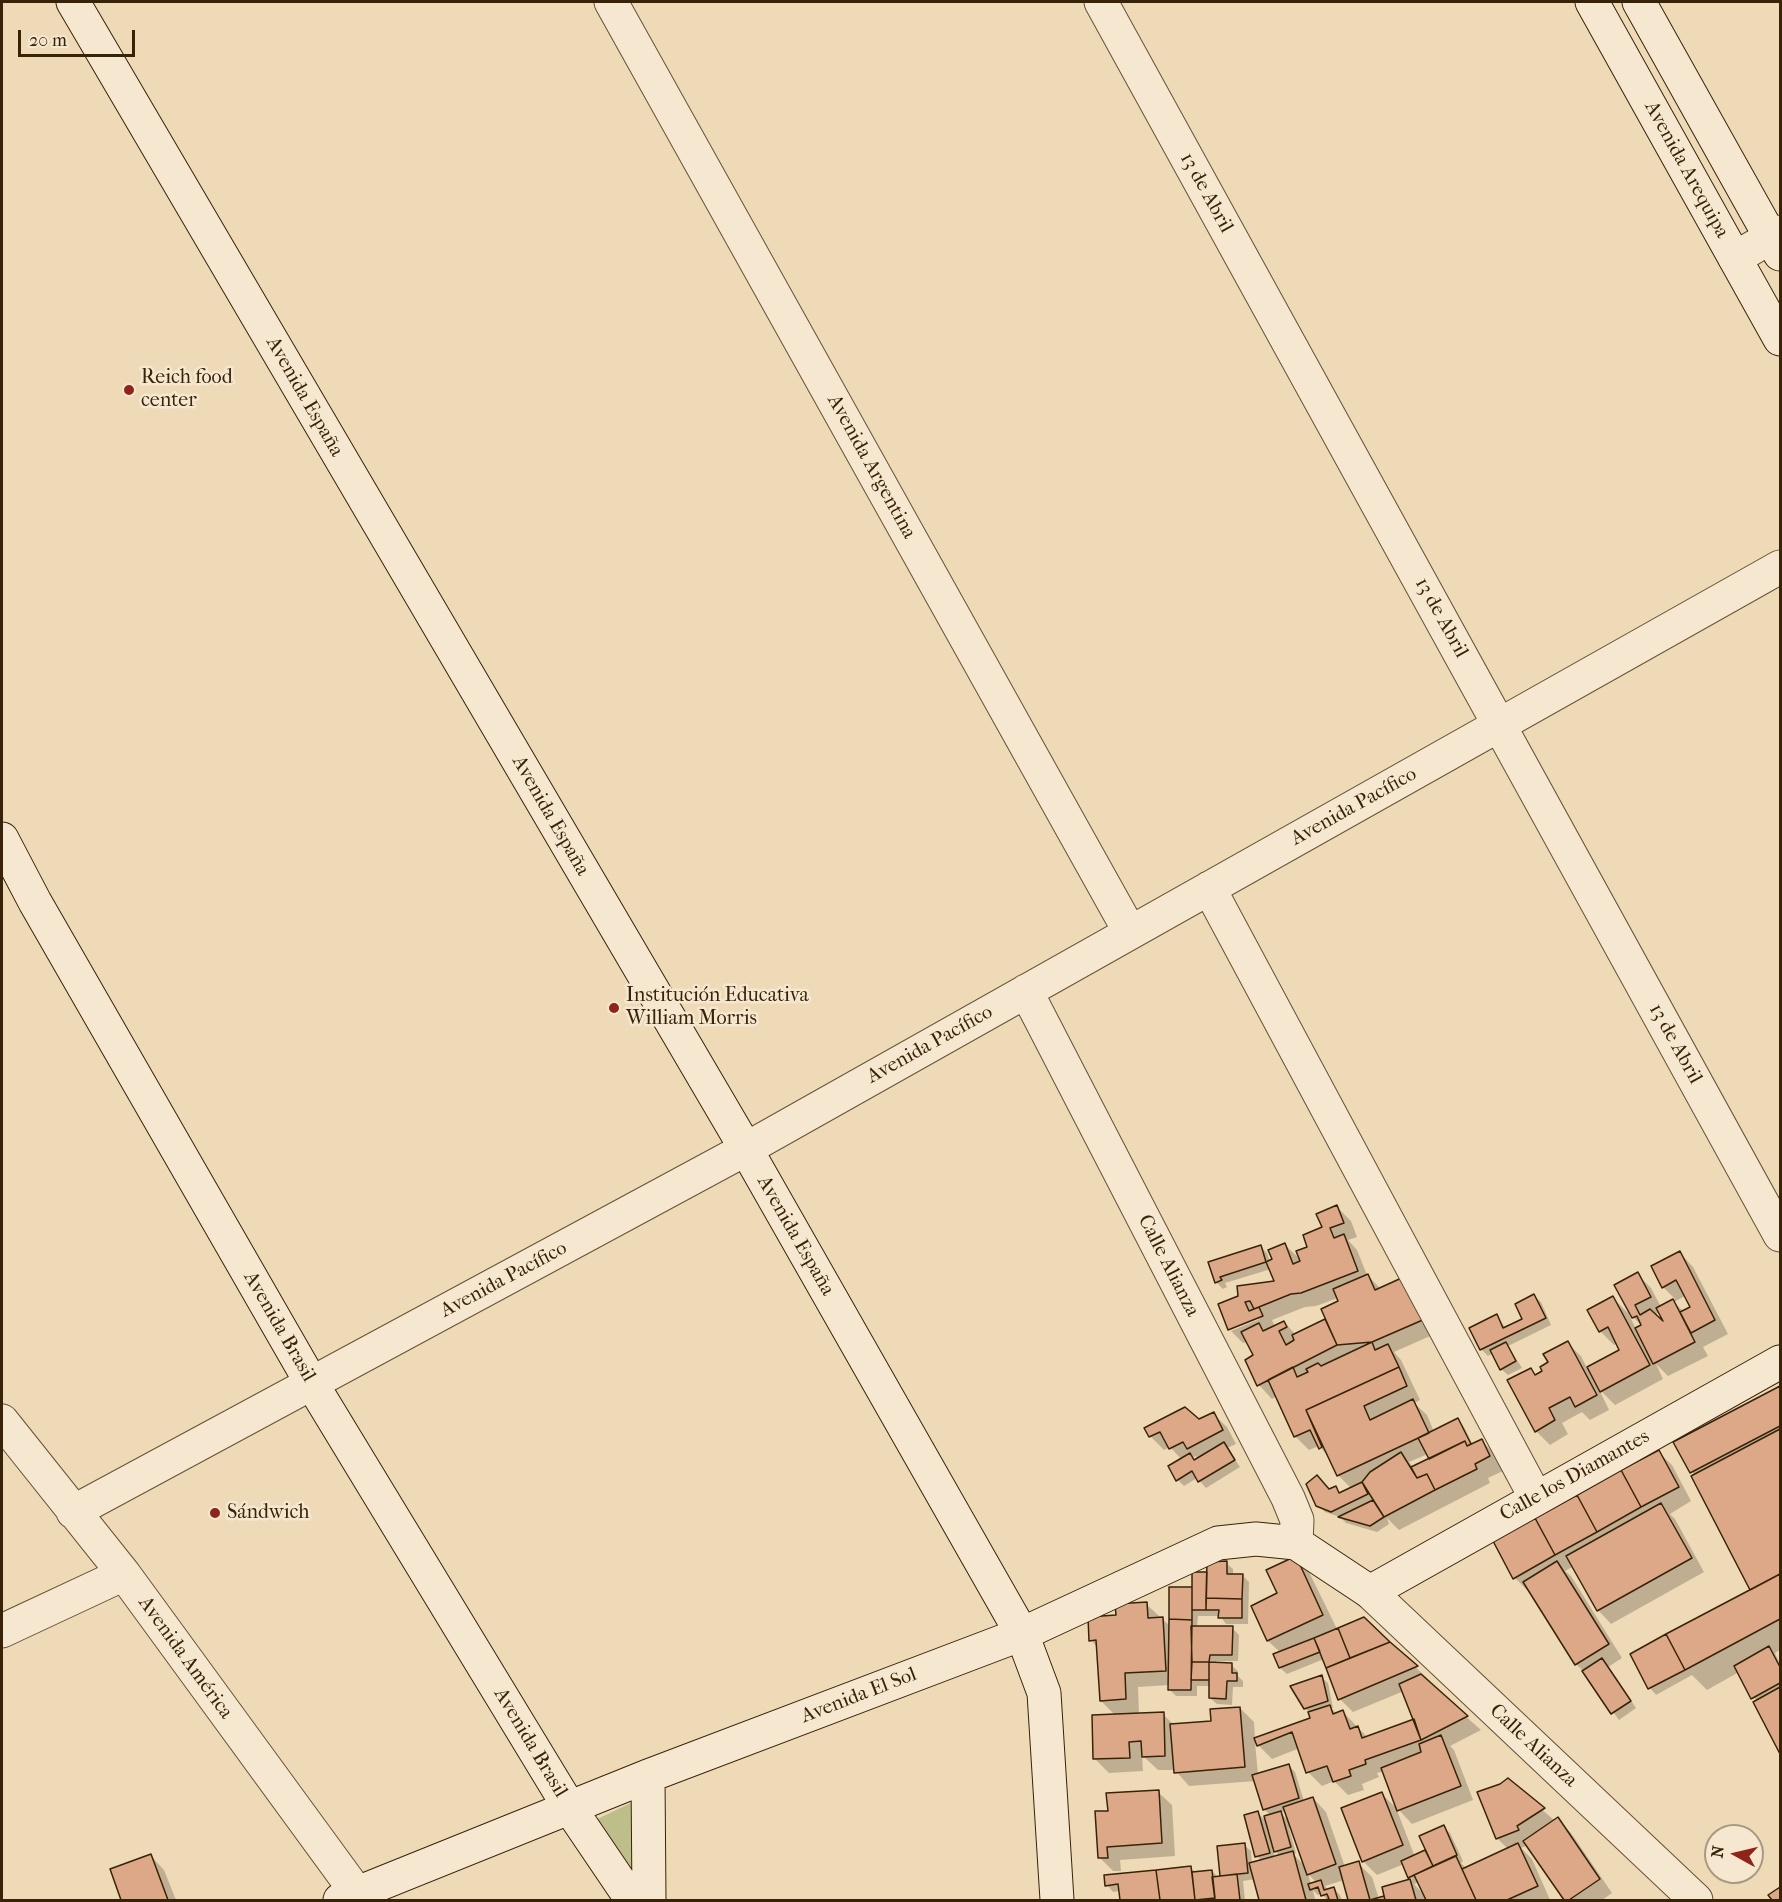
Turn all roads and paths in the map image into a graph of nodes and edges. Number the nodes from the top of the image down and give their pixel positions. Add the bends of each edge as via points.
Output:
1 (73, 2) edge
2 (612, 2) edge
3 (1101, 2) edge
4 (1592, 2) edge
5 (1639, 2) edge
6 (1777, 241) edge
7 (1735, 258) junction
8 (1780, 339) edge
9 (1780, 567) edge
10 (1500, 725) junction
11 (2, 838) edge
12 (1209, 888) junction
13 (1130, 932) junction
14 (1026, 991) junction
15 (746, 1149) junction
16 (1780, 1235) edge
17 (1780, 1362) edge
18 (312, 1384) junction
19 (2, 1421) edge
20 (1536, 1498) junction
21 (73, 1512) junction
22 (1296, 1543) junction
23 (124, 1574) junction
24 (1370, 1592) junction
25 (2, 1631) edge
26 (1022, 1634) junction
27 (648, 1776) junction
28 (569, 1807) junction
29 (352, 1898) edge
30 (1686, 1898) edge
31 (632, 1900) edge
32 (649, 1900) edge
33 (1057, 1900) edge

1 - 15 street, Avenida España
2 - 13 street, Avenida Argentina
3 - 10 street, 13 de Abril
4 - 7 street, Avenida Arequipa
5 - 6 street, Avenida Arequipa
6 - 7 street
7 - 8 street, Avenida Arequipa
9 - 10 street, Avenida Pacífico
10 - 12 street, Avenida Pacífico
10 - 16 street, 13 de Abril
11 - 18 street, Avenida Brasil
12 - 13 street, Avenida Pacífico
12 - 20 street
13 - 14 street, Avenida Pacífico
14 - 15 street, Avenida Pacífico
14 - 22 street, Calle Alianza via 1288,1498 1297,1520
15 - 18 street, Avenida Pacífico
15 - 26 street, Avenida España
17 - 20 street, Calle los Diamantes
18 - 21 street, Avenida Pacífico
18 - 28 street, Avenida Brasil
19 - 21 street, Avenida América
20 - 24 street, Calle los Diamantes
21 - 23 street, Avenida América
22 - 24 street, Avenida El Sol
22 - 26 street, Avenida El Sol via 1256,1539 1218,1543
23 - 25 street
23 - 29 street, Avenida América
24 - 30 street, Calle Alianza
26 - 27 street, Avenida El Sol
26 - 33 street, Avenida España via 1044,1693
27 - 28 street, Avenida El Sol
27 - 32 street
28 - 29 street, Avenida El Sol
28 - 31 street, Avenida Brasil

